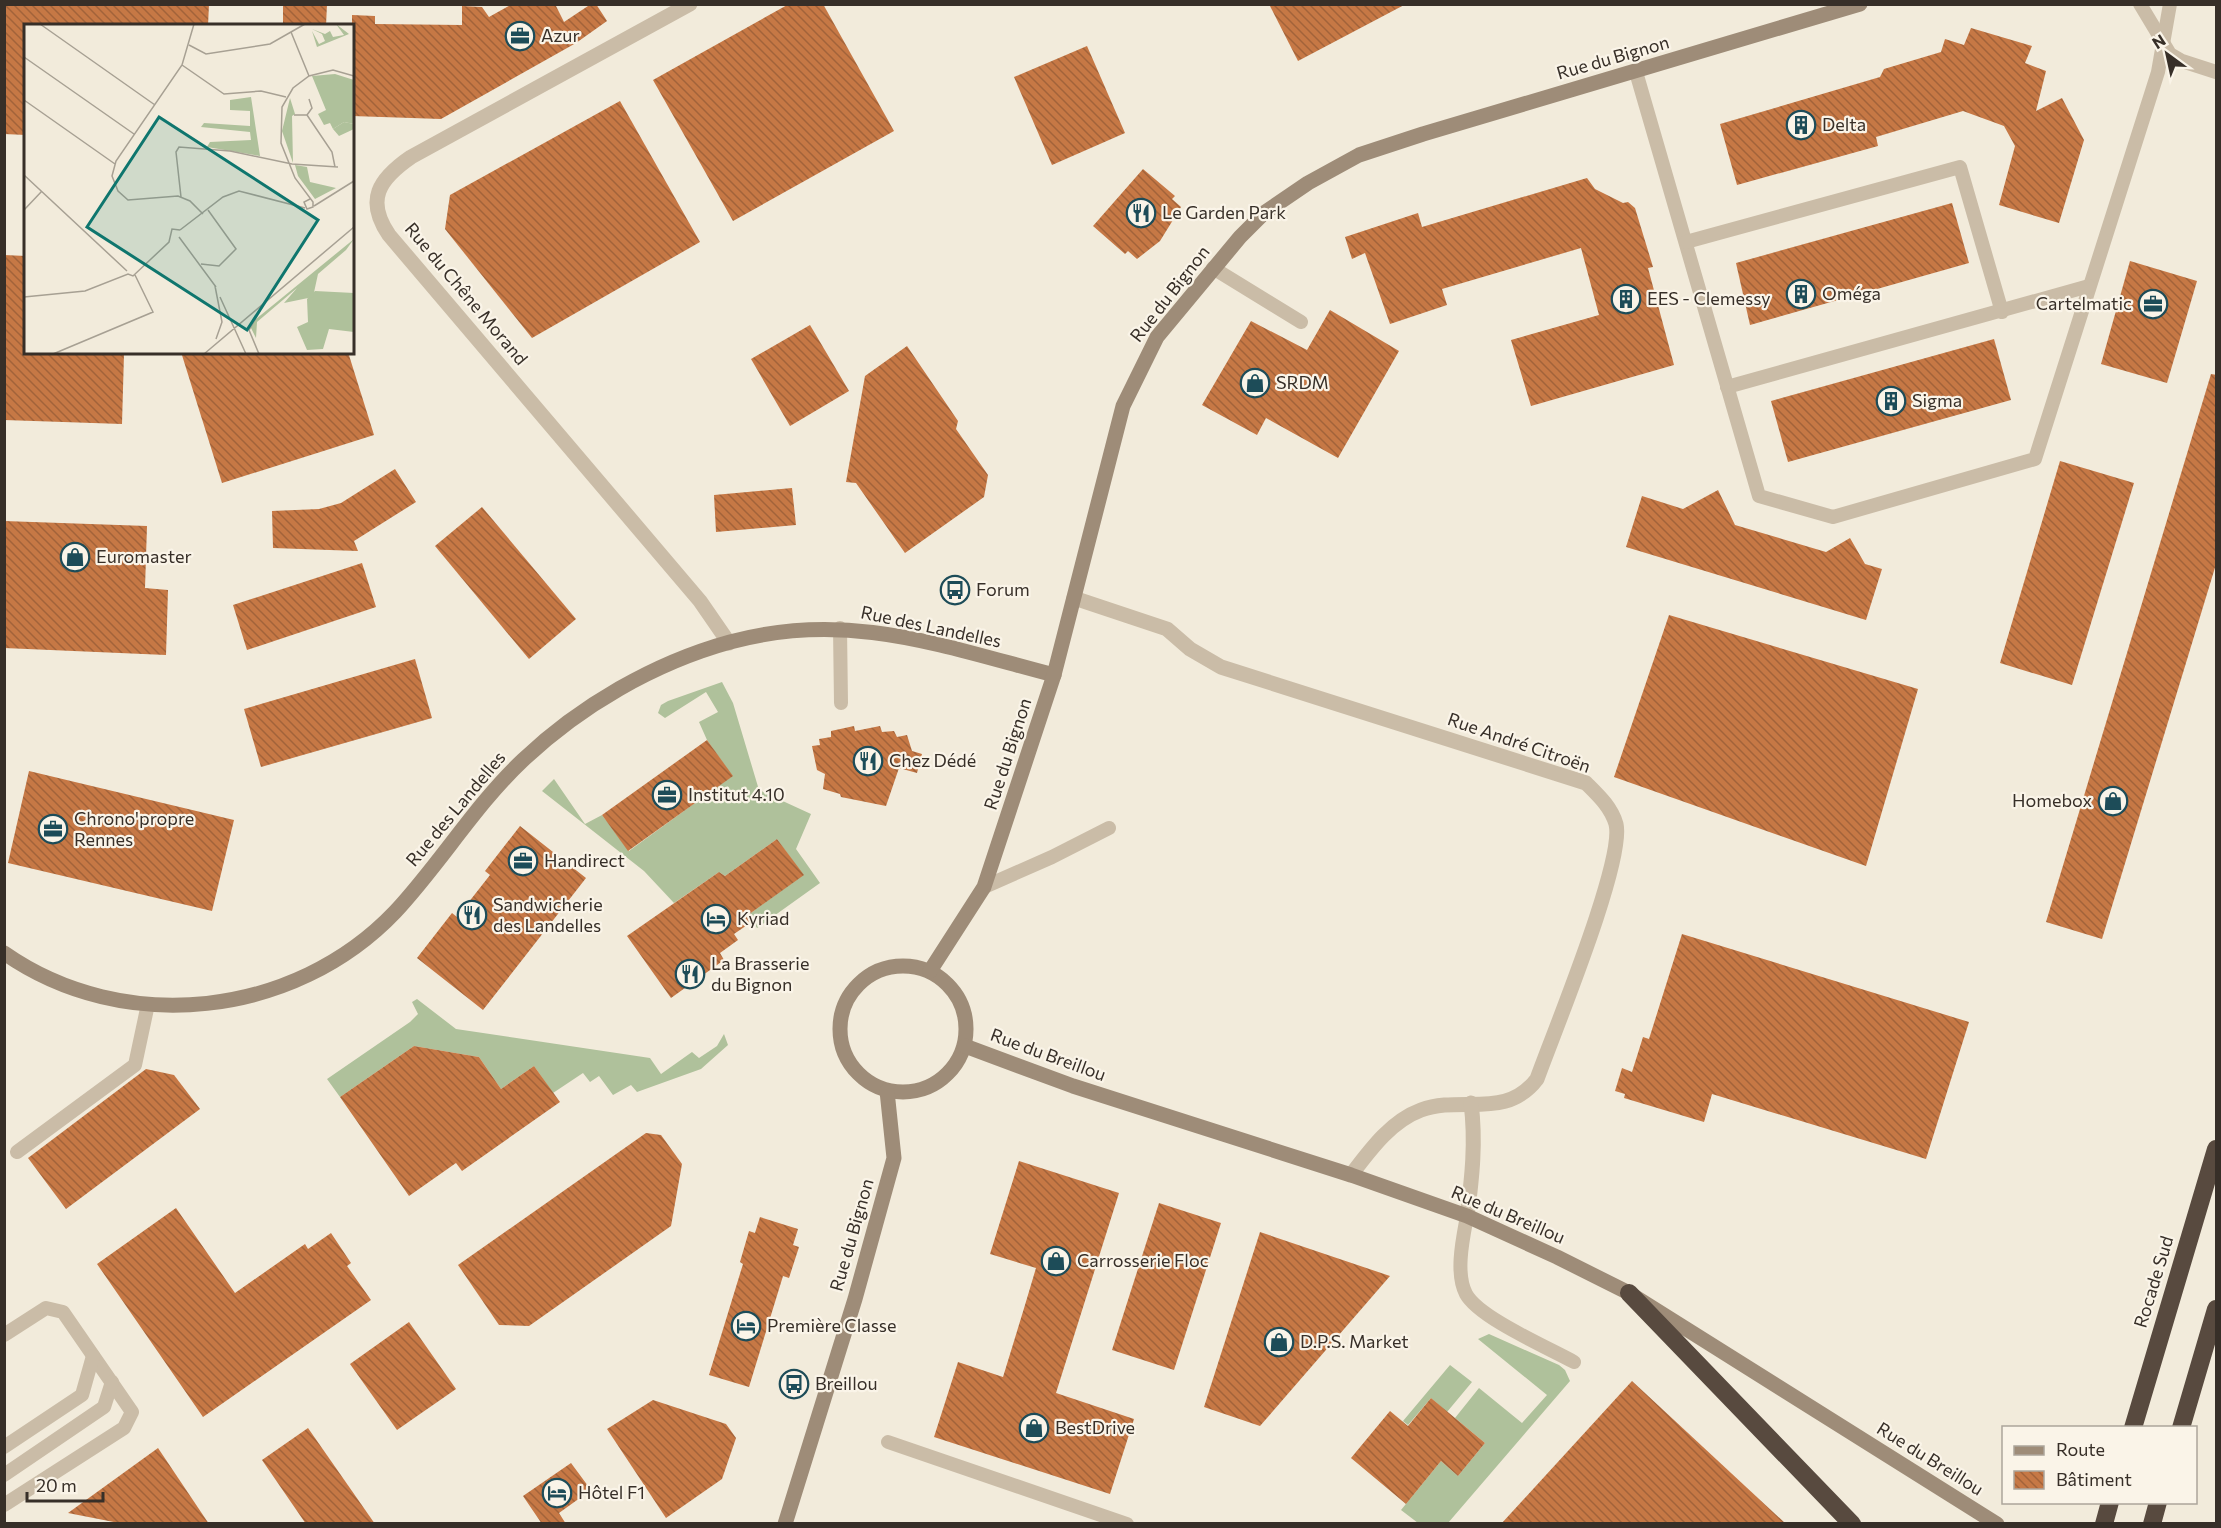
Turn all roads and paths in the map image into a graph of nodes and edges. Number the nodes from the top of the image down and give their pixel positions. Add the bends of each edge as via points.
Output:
1 (690, 4) edge
2 (1860, 4) edge
3 (2140, 4) edge
4 (2170, 4) edge
5 (2162, 41) junction
6 (1636, 72) junction
7 (2217, 72) edge
8 (1686, 242) junction
9 (1214, 268) junction
10 (2089, 286) junction
11 (2002, 312) junction
12 (1301, 322) dead end
13 (1727, 387) junction
14 (1074, 598) junction
15 (840, 628) junction
16 (729, 643) junction
17 (1054, 675) junction
18 (842, 704) dead end
19 (1109, 828) dead end
20 (984, 887) junction
21 (4, 953) edge
22 (930, 971) junction
23 (148, 1004) junction
24 (965, 1046) junction
25 (887, 1091) junction
26 (1471, 1104) junction
27 (2217, 1149) edge
28 (17, 1152) dead end
29 (1351, 1175) junction
30 (1467, 1216) junction
31 (1629, 1293) junction
32 (2217, 1308) edge
33 (4, 1335) edge
34 (93, 1356) junction
35 (1574, 1362) dead end
36 (112, 1382) junction
37 (2134, 1426) edge
38 (2182, 1426) edge
39 (888, 1442) dead end
40 (4, 1447) edge
41 (4, 1475) edge
42 (2110, 1504) edge
43 (2158, 1504) edge
44 (4, 1505) edge
45 (1993, 1521) edge
46 (785, 1524) edge
47 (1127, 1524) edge
48 (1852, 1524) edge
49 (2104, 1524) edge
50 (2151, 1524) edge

1 - 16 street, Rue du Chêne Morand via 411,157 388,175 376,197 381,222 389,235 700,601
2 - 6 street, Rue du Bignon
3 - 5 lane
4 - 5 lane
5 - 7 lane via 2170,54 2182,61
5 - 10 lane via 2158,72
6 - 8 lane
6 - 9 street, Rue du Bignon via 1359,155 1264,213
8 - 11 lane via 1960,167
8 - 13 lane
9 - 12 lane
9 - 14 street, Rue du Bignon via 1157,337 1126,397
10 - 11 lane
10 - 13 lane via 2035,459 1833,517 1759,496
11 - 13 lane
14 - 17 street, Rue du Bignon
14 - 26 street, Rue André Citroën via 1167,629 1190,649 1221,667 1586,783 1606,803 1616,825 1601,903 1537,1079 1528,1091 1513,1100
15 - 16 street, Rue des Landelles via 799,629
15 - 17 street, Rue des Landelles via 903,636
15 - 18 lane
16 - 23 street, Rue des Landelles via 633,683 597,702 551,736 501,783 394,912 339,957 300,979 231,1002
17 - 20 street, Rue du Bignon
19 - 20 lane
20 - 22 street, Rue du Bignon
21 - 23 street, Rue des Landelles via 69,987 120,1002
22 - 24 street via 951,987 964,1010
22 - 25 street via 893,966 875,972 854,990 841,1015 840,1035 849,1062 869,1083
23 - 28 lane via 135,1065
24 - 25 street via 950,1071 927,1089
24 - 29 street, Rue du Breillou via 1073,1086
25 - 46 street, Rue du Bignon via 894,1158
26 - 29 street, Rue André Citroën via 1423,1109 1401,1120
26 - 30 street via 1475,1133
27 - 37 highway, Rocade Sud
29 - 30 street, Rue du Breillou
30 - 31 street, Rue du Breillou
30 - 35 lane via 1462,1272 1466,1293 1480,1311
31 - 45 street, Rue du Breillou
31 - 48 highway
32 - 38 highway
33 - 34 lane via 46,1308 63,1312
34 - 36 lane
34 - 40 lane via 82,1395
36 - 41 lane via 104,1407
36 - 44 lane via 132,1412 124,1428
39 - 47 lane
42 - 49 highway
43 - 50 highway

